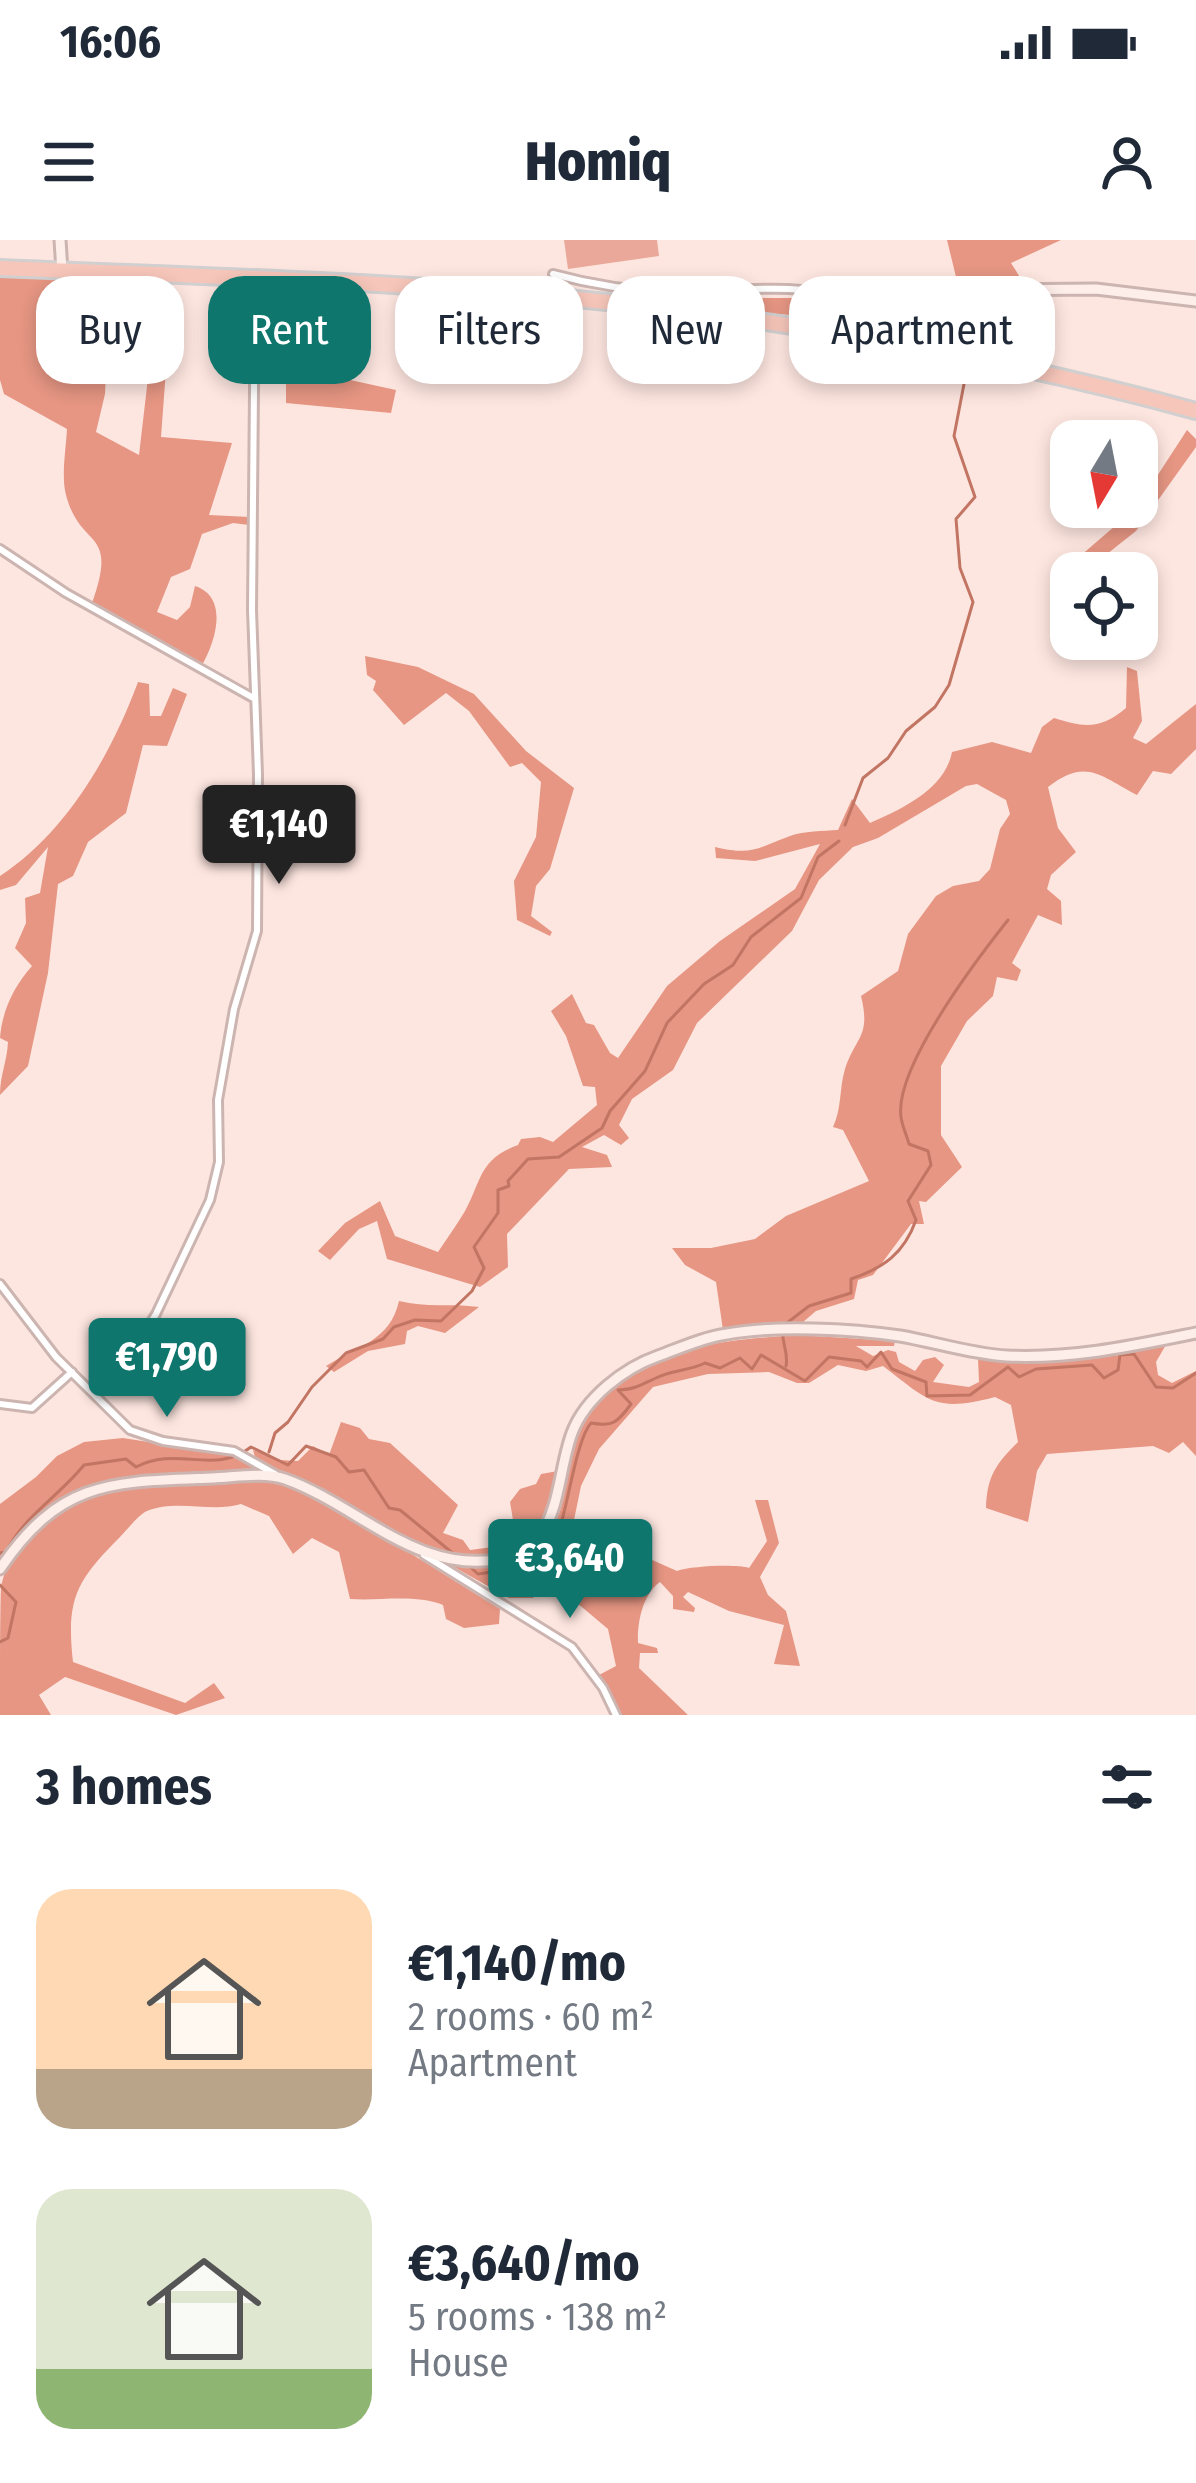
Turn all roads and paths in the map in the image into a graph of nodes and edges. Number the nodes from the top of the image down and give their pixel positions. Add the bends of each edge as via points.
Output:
1 (60, 240) edge
2 (0, 268) edge
3 (62, 271) junction
4 (553, 274) dead end
5 (208, 278) edge
6 (371, 287) edge
7 (1055, 289) edge
8 (789, 291) edge
9 (1196, 301) edge
10 (789, 326) edge
11 (1055, 375) edge
12 (254, 384) edge
13 (1196, 411) edge
14 (0, 549) edge
15 (257, 700) junction
16 (0, 1284) edge
17 (1196, 1333) edge
18 (71, 1372) junction
19 (95, 1391) junction
20 (0, 1404) edge
21 (280, 1477) junction
22 (424, 1555) junction
23 (0, 1569) edge
24 (616, 1715) edge

1 - 3 street
2 - 3 highway
3 - 5 highway
4 - 8 street via 647,291
6 - 10 highway via 574,299
7 - 9 street
11 - 13 highway
12 - 15 street
14 - 15 street
15 - 19 street via 257,931 218,1100 219,1162 210,1200 156,1314
16 - 18 street
17 - 22 street via 1099,1354 1045,1356 853,1331 727,1334 648,1359 584,1412 555,1510 533,1547 504,1558
18 - 19 street
18 - 20 street via 32,1408
19 - 21 street via 130,1430 234,1451
21 - 22 street
21 - 23 street via 157,1480 84,1494 41,1517
22 - 24 street via 572,1647

